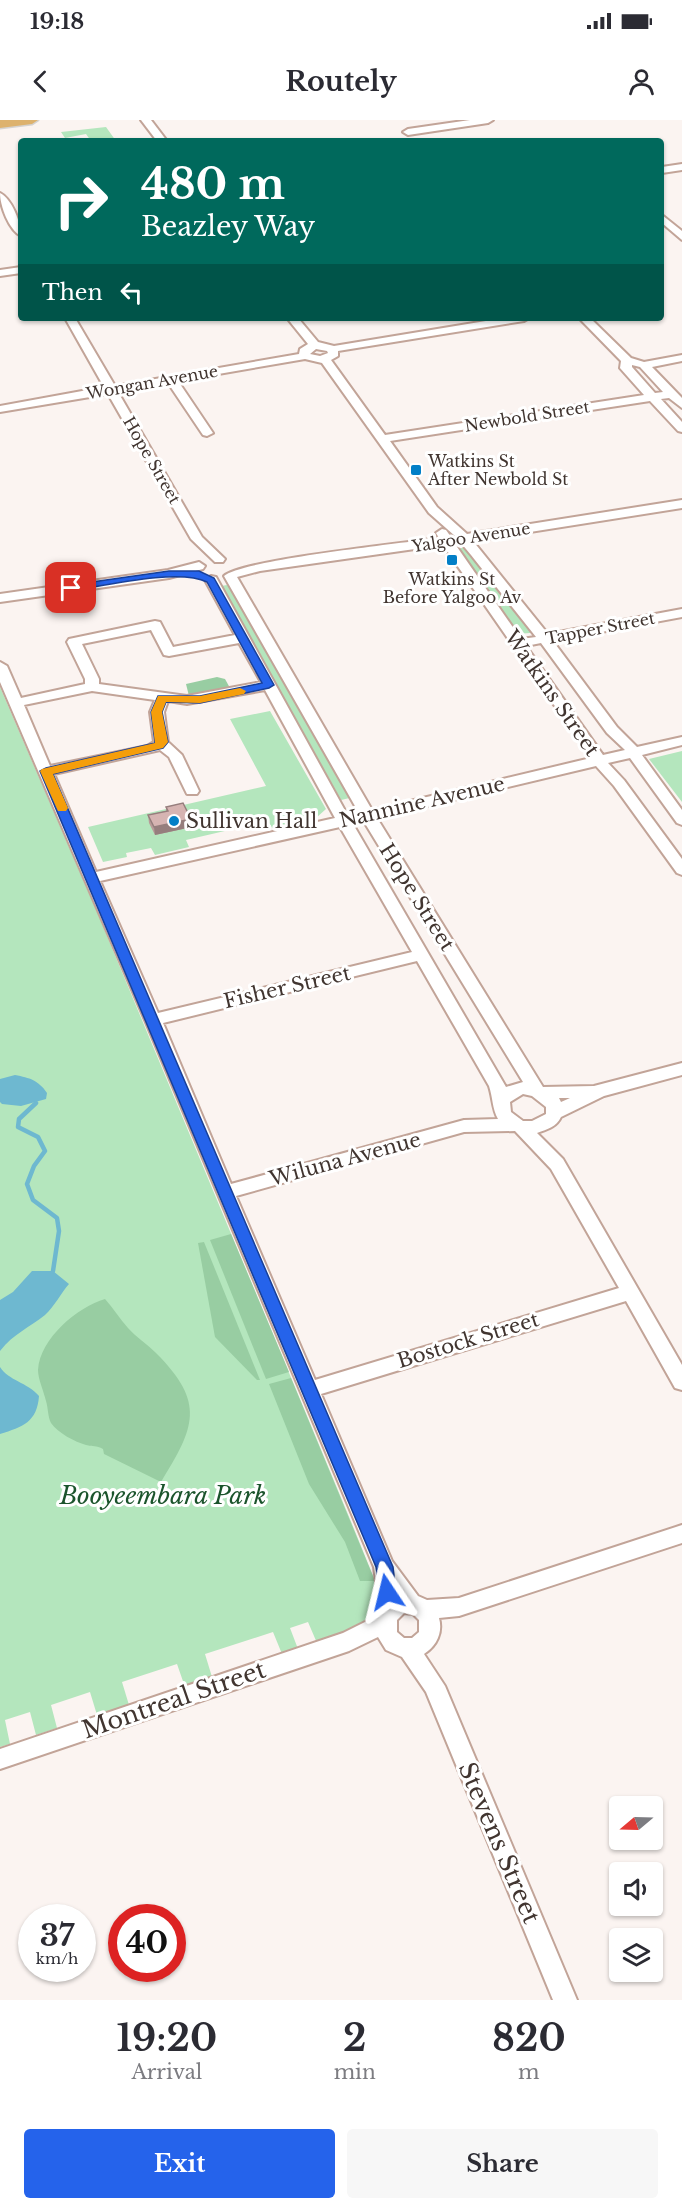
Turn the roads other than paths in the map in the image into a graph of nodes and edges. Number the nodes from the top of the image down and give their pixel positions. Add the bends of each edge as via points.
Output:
1 (32, 120) edge
2 (146, 120) edge
3 (488, 120) edge
4 (1, 122) edge
5 (160, 138) edge
6 (414, 138) edge
7 (682, 167) edge
8 (664, 170) edge
9 (0, 196) edge
10 (664, 220) edge
11 (18, 227) edge
12 (682, 237) edge
13 (18, 270) edge
14 (0, 273) edge
15 (72, 321) edge
16 (294, 321) edge
17 (506, 321) edge
18 (587, 321) edge
19 (314, 345) junction
20 (333, 350) junction
21 (305, 356) junction
22 (682, 358) edge
23 (325, 359) junction
24 (627, 360) junction
25 (644, 365) junction
26 (171, 379) junction
27 (112, 389) junction
28 (672, 394) junction
29 (653, 397) junction
30 (682, 405) edge
31 (0, 409) edge
32 (682, 429) edge
33 (207, 433) dead end
34 (381, 439) junction
35 (682, 504) edge
36 (433, 510) junction
37 (197, 539) junction
38 (464, 539) junction
39 (447, 541) junction
40 (219, 559) junction
41 (203, 571) junction
42 (232, 572) junction
43 (0, 598) edge
44 (682, 613) edge
45 (242, 638) junction
46 (545, 638) junction
47 (517, 644) junction
48 (0, 666) edge
49 (269, 685) junction
50 (92, 687) junction
51 (162, 698) junction
52 (16, 703) junction
53 (682, 741) edge
54 (161, 744) junction
55 (632, 753) junction
56 (600, 760) junction
57 (46, 771) junction
58 (192, 791) dead end
59 (367, 816) junction
60 (682, 820) edge
61 (344, 821) junction
62 (682, 870) edge
63 (91, 878) junction
64 (421, 955) junction
65 (153, 1020) junction
66 (682, 1069) edge
67 (540, 1091) junction
68 (599, 1091) junction
69 (501, 1103) junction
70 (551, 1118) junction
71 (465, 1126) junction
72 (518, 1126) junction
73 (558, 1164) junction
74 (225, 1192) junction
75 (629, 1293) junction
76 (682, 1382) edge
77 (308, 1390) junction
78 (682, 1534) edge
79 (384, 1567) junction
80 (459, 1607) junction
81 (418, 1608) junction
82 (405, 1632) junction
83 (0, 1759) edge
84 (565, 2000) edge

1 - 4 main road
2 - 5 street
3 - 6 street via 406,129
7 - 8 street
9 - 11 street
10 - 12 street
13 - 14 street
15 - 27 street, Hope Street
16 - 19 street
17 - 20 street
18 - 24 street
19 - 20 street
19 - 21 street via 304,351
20 - 23 street via 332,356
21 - 23 street
21 - 26 street, Wongan Avenue
22 - 25 street
23 - 34 street, Watkins Street
24 - 25 street
24 - 29 street via 626,368
25 - 28 street
26 - 27 street, Wongan Avenue
26 - 33 street
27 - 31 street, Wongan Avenue
27 - 37 street, Hope Street
28 - 29 street, Newbold Street
28 - 30 street
29 - 32 street
29 - 34 street, Newbold Street
34 - 36 street, Watkins Street
35 - 38 street, Yalgoo Avenue
36 - 38 street, Watkins Street
36 - 39 street, Watkins Street via 434,520
37 - 40 street, Hope Street
37 - 41 street, Hope Street
38 - 39 street, Yalgoo Avenue
38 - 46 street, Watkins Street
39 - 42 street, Yalgoo Avenue
39 - 47 street, Watkins Street
40 - 41 street
40 - 42 street
41 - 42 street, Yalgoo Avenue
41 - 43 street
41 - 45 street, Hope Street
42 - 59 street, Hope Street
44 - 46 street, Tapper Street
45 - 49 street, Hope Street
45 - 50 street via 169,652 155,625 74,642
46 - 47 street, Tapper Street
46 - 55 street, Watkins Street
47 - 56 street, Watkins Street
48 - 52 street, Stevens Street
49 - 51 street via 200,699
49 - 61 street, Hope Street
50 - 51 street
50 - 52 street
51 - 54 street via 157,712
52 - 57 street, Stevens Street
53 - 55 street, Nannine Avenue
54 - 57 street
54 - 58 street via 175,755
55 - 56 street, Nannine Avenue
55 - 60 street, Watkins Street
56 - 59 street, Nannine Avenue
56 - 62 street, Watkins Street
57 - 63 street, Stevens Street
59 - 61 street, Nannine Avenue
59 - 67 street, Hope Street
61 - 63 street, Nannine Avenue
61 - 64 street, Hope Street
63 - 65 street, Stevens Street
64 - 65 street, Fisher Street
64 - 69 street, Hope Street via 497,1086
65 - 74 street, Stevens Street
66 - 68 street
67 - 68 street
67 - 69 street via 516,1089
67 - 70 street via 553,1102
68 - 70 street
69 - 71 street, Wiluna Avenue
69 - 72 street via 507,1120
70 - 72 street via 536,1127
70 - 73 street
71 - 72 street, Wiluna Avenue
71 - 74 street, Wiluna Avenue
72 - 73 street
73 - 75 street
74 - 77 street, Stevens Street
75 - 76 street
75 - 77 street, Bostock Street
77 - 79 street, Stevens Street
78 - 80 street
79 - 81 street, Stevens Street
79 - 82 street, Stevens Street
80 - 81 street
80 - 82 street
81 - 82 street, Montreal Street via 401,1606
81 - 82 street, Stevens Street via 430,1619
82 - 83 street, Montreal Street via 349,1641
82 - 84 street, Stevens Street via 434,1686

